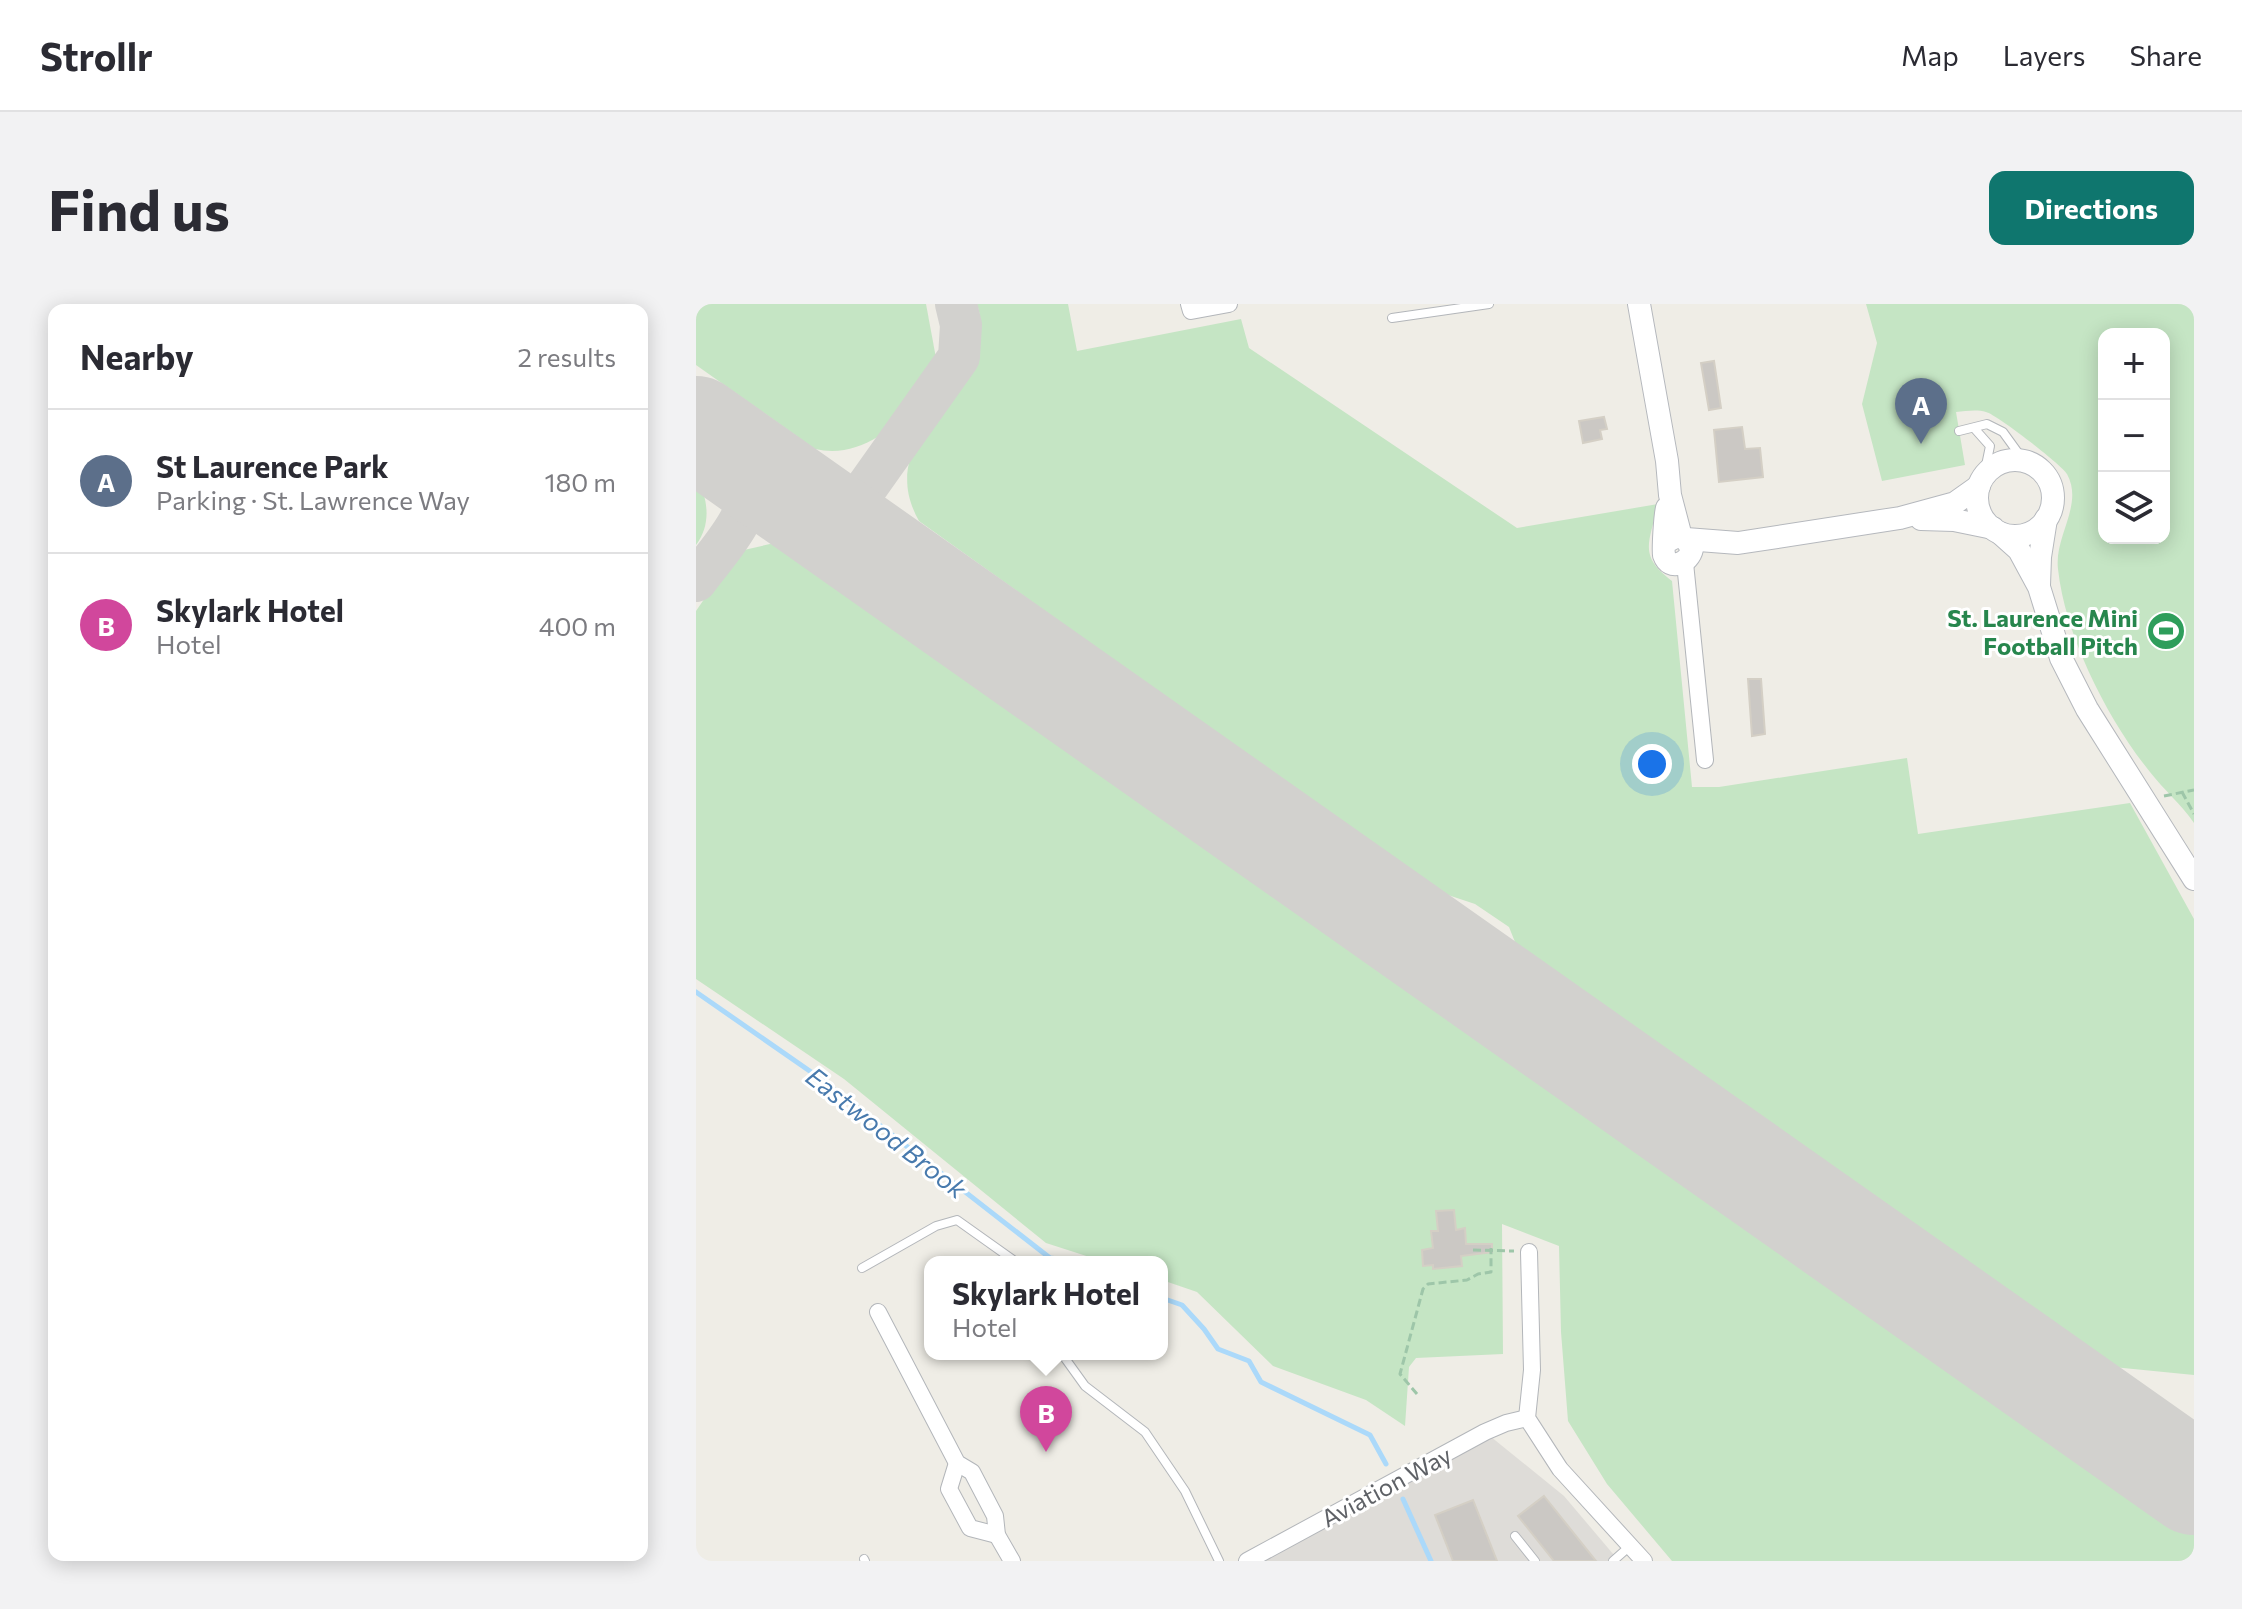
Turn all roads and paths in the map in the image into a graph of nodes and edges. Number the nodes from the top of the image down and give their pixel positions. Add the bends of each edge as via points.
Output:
1 (1229, 304) edge
2 (1489, 304) edge
3 (1639, 304) edge
4 (1190, 308) edge
5 (1392, 318) dead end
6 (1974, 428) junction
7 (1959, 431) dead end
8 (2024, 461) junction
9 (1982, 481) junction
10 (1900, 518) junction
11 (2046, 519) junction
12 (1997, 531) junction
13 (1679, 550) junction
14 (2039, 587) junction
15 (1705, 760) dead end
16 (2182, 792) dead end
17 (2194, 814) edge
18 (2194, 879) edge
19 (1491, 1248) junction
20 (1473, 1250) dead end
21 (1529, 1252) joint
22 (1008, 1256) edge
23 (862, 1268) dead end
24 (878, 1312) dead end
25 (1066, 1360) edge
26 (1417, 1394) dead end
27 (1527, 1418) junction
28 (957, 1463) junction
29 (997, 1535) junction
30 (1515, 1536) dead end
31 (1630, 1546) junction
32 (1012, 1561) edge
33 (1219, 1561) edge
34 (1247, 1561) edge
35 (1535, 1561) edge
36 (1613, 1561) edge
37 (1644, 1561) edge

1 - 4 street
2 - 5 lane
3 - 13 street via 1667,461 1670,495 1664,521
6 - 7 lane
6 - 8 lane via 1987,424 2003,432
6 - 9 lane via 1990,446
8 - 9 street via 1994,465
8 - 11 street via 2043,472 2051,485 2053,501
9 - 10 street via 1955,503
9 - 12 street via 1978,507
10 - 12 street via 1954,520
10 - 13 street
11 - 12 street via 2032,532 2016,536
11 - 14 street
12 - 14 street via 2019,550
13 - 15 street
14 - 18 street via 2061,658 2087,709
16 - 17 path
19 - 20 path
19 - 21 path
19 - 26 path via 1491,1272 1423,1289 1400,1374
21 - 27 street via 1532,1370
22 - 23 lane via 957,1220 936,1226
24 - 28 street
25 - 33 lane via 1085,1386 1145,1432 1185,1491
27 - 31 street via 1560,1469
27 - 34 street, Aviation Way via 1485,1432
28 - 29 street via 972,1472 995,1516
28 - 29 street via 949,1489 970,1528
29 - 32 street
30 - 35 lane
31 - 36 lane
31 - 37 street

